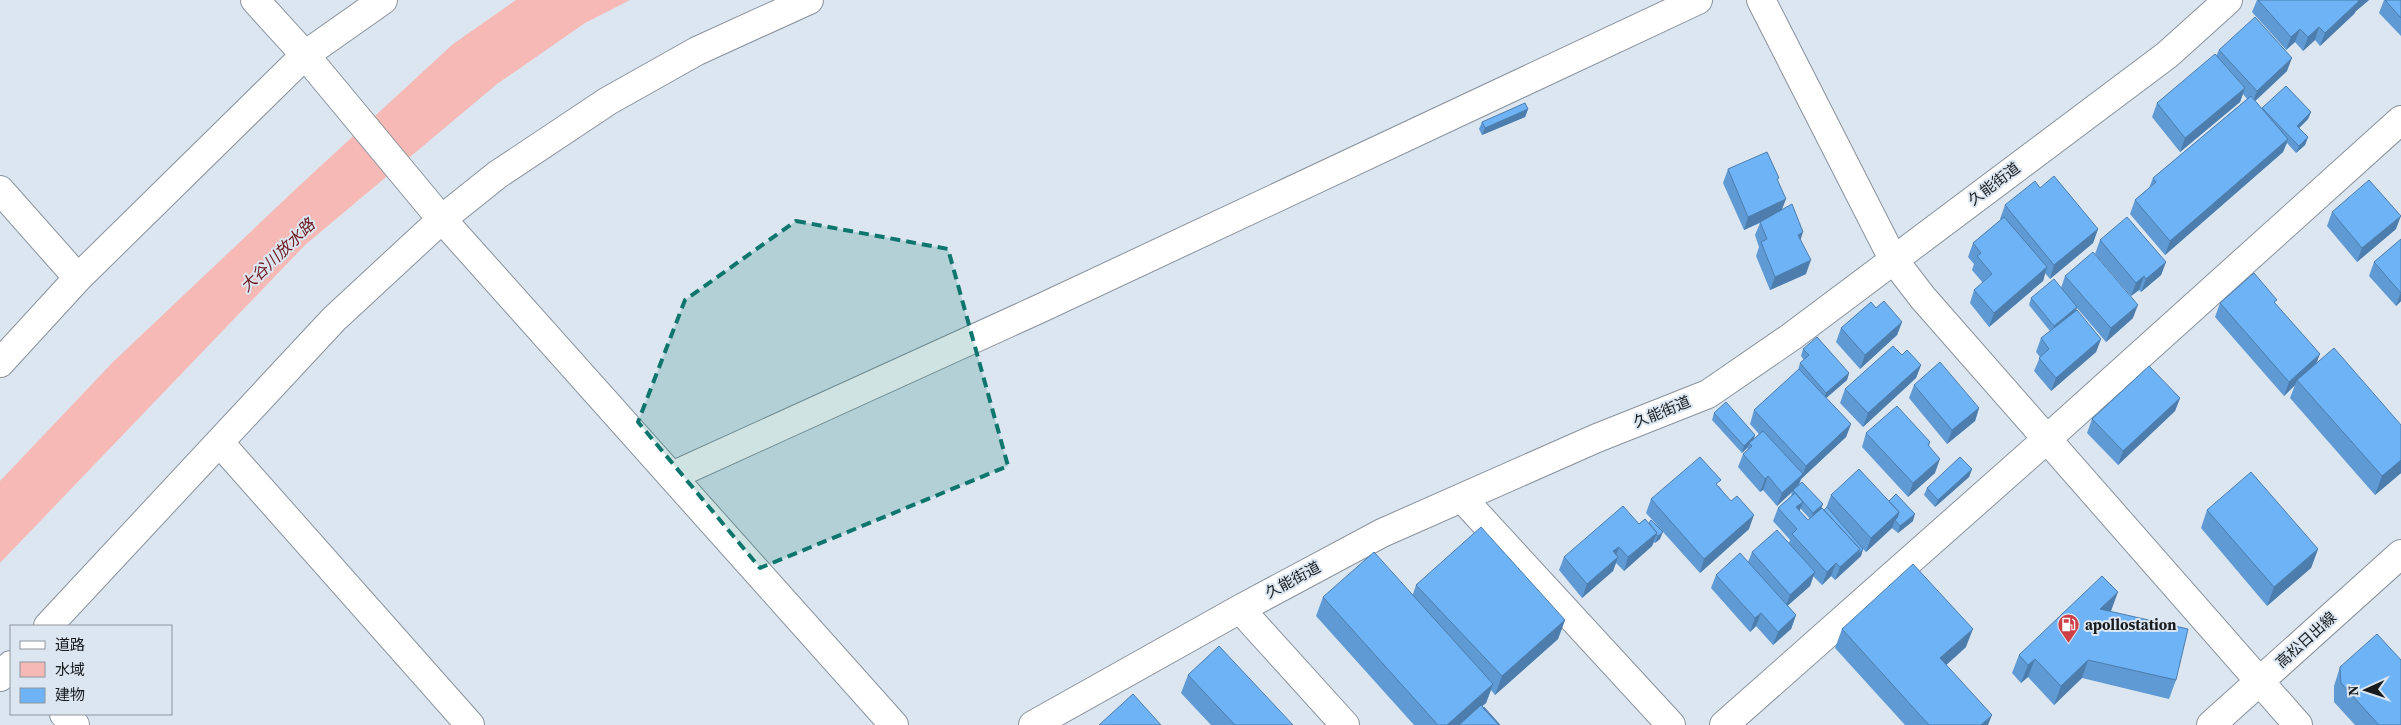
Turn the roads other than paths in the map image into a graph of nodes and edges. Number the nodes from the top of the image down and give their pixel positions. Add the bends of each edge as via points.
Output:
1 (255, 0) edge
2 (383, 0) edge
3 (809, 0) edge
4 (1698, 0) edge
5 (1761, 0) edge
6 (2228, 0) edge
7 (305, 55) junction
8 (2401, 120) edge
9 (0, 190) edge
10 (437, 214) junction
11 (1893, 259) junction
12 (78, 278) junction
13 (0, 363) edge
14 (2047, 440) junction
15 (220, 443) junction
16 (672, 476) junction
17 (1462, 498) junction
18 (2401, 554) edge
19 (1240, 609) junction
20 (49, 625) edge
21 (10, 667) edge
22 (0, 678) edge
23 (2259, 682) junction
24 (65, 715) edge
25 (74, 725) edge
26 (470, 725) edge
27 (894, 725) edge
28 (1033, 725) edge
29 (1345, 725) edge
30 (1671, 725) edge
31 (1724, 725) edge
32 (2211, 725) edge
33 (2298, 725) edge

1 - 7 street
2 - 7 street
3 - 10 street via 697,51 608,101
4 - 16 street via 1030,314
5 - 11 street
6 - 11 street, 久能街道 via 2168,55
7 - 10 street
7 - 12 street
8 - 14 street
9 - 12 street
10 - 15 street via 334,319
10 - 16 street
11 - 14 street
11 - 17 street, 久能街道 via 1791,337 1708,394 1597,438
12 - 13 street
14 - 23 street
14 - 31 street
15 - 20 street
15 - 26 street
16 - 27 street
17 - 19 street, 久能街道 via 1382,533
17 - 30 street
18 - 23 street, 高松日出線
19 - 28 street, 久能街道
19 - 29 street
21 - 22 street
23 - 32 street, 高松日出線
23 - 33 street
24 - 25 street

